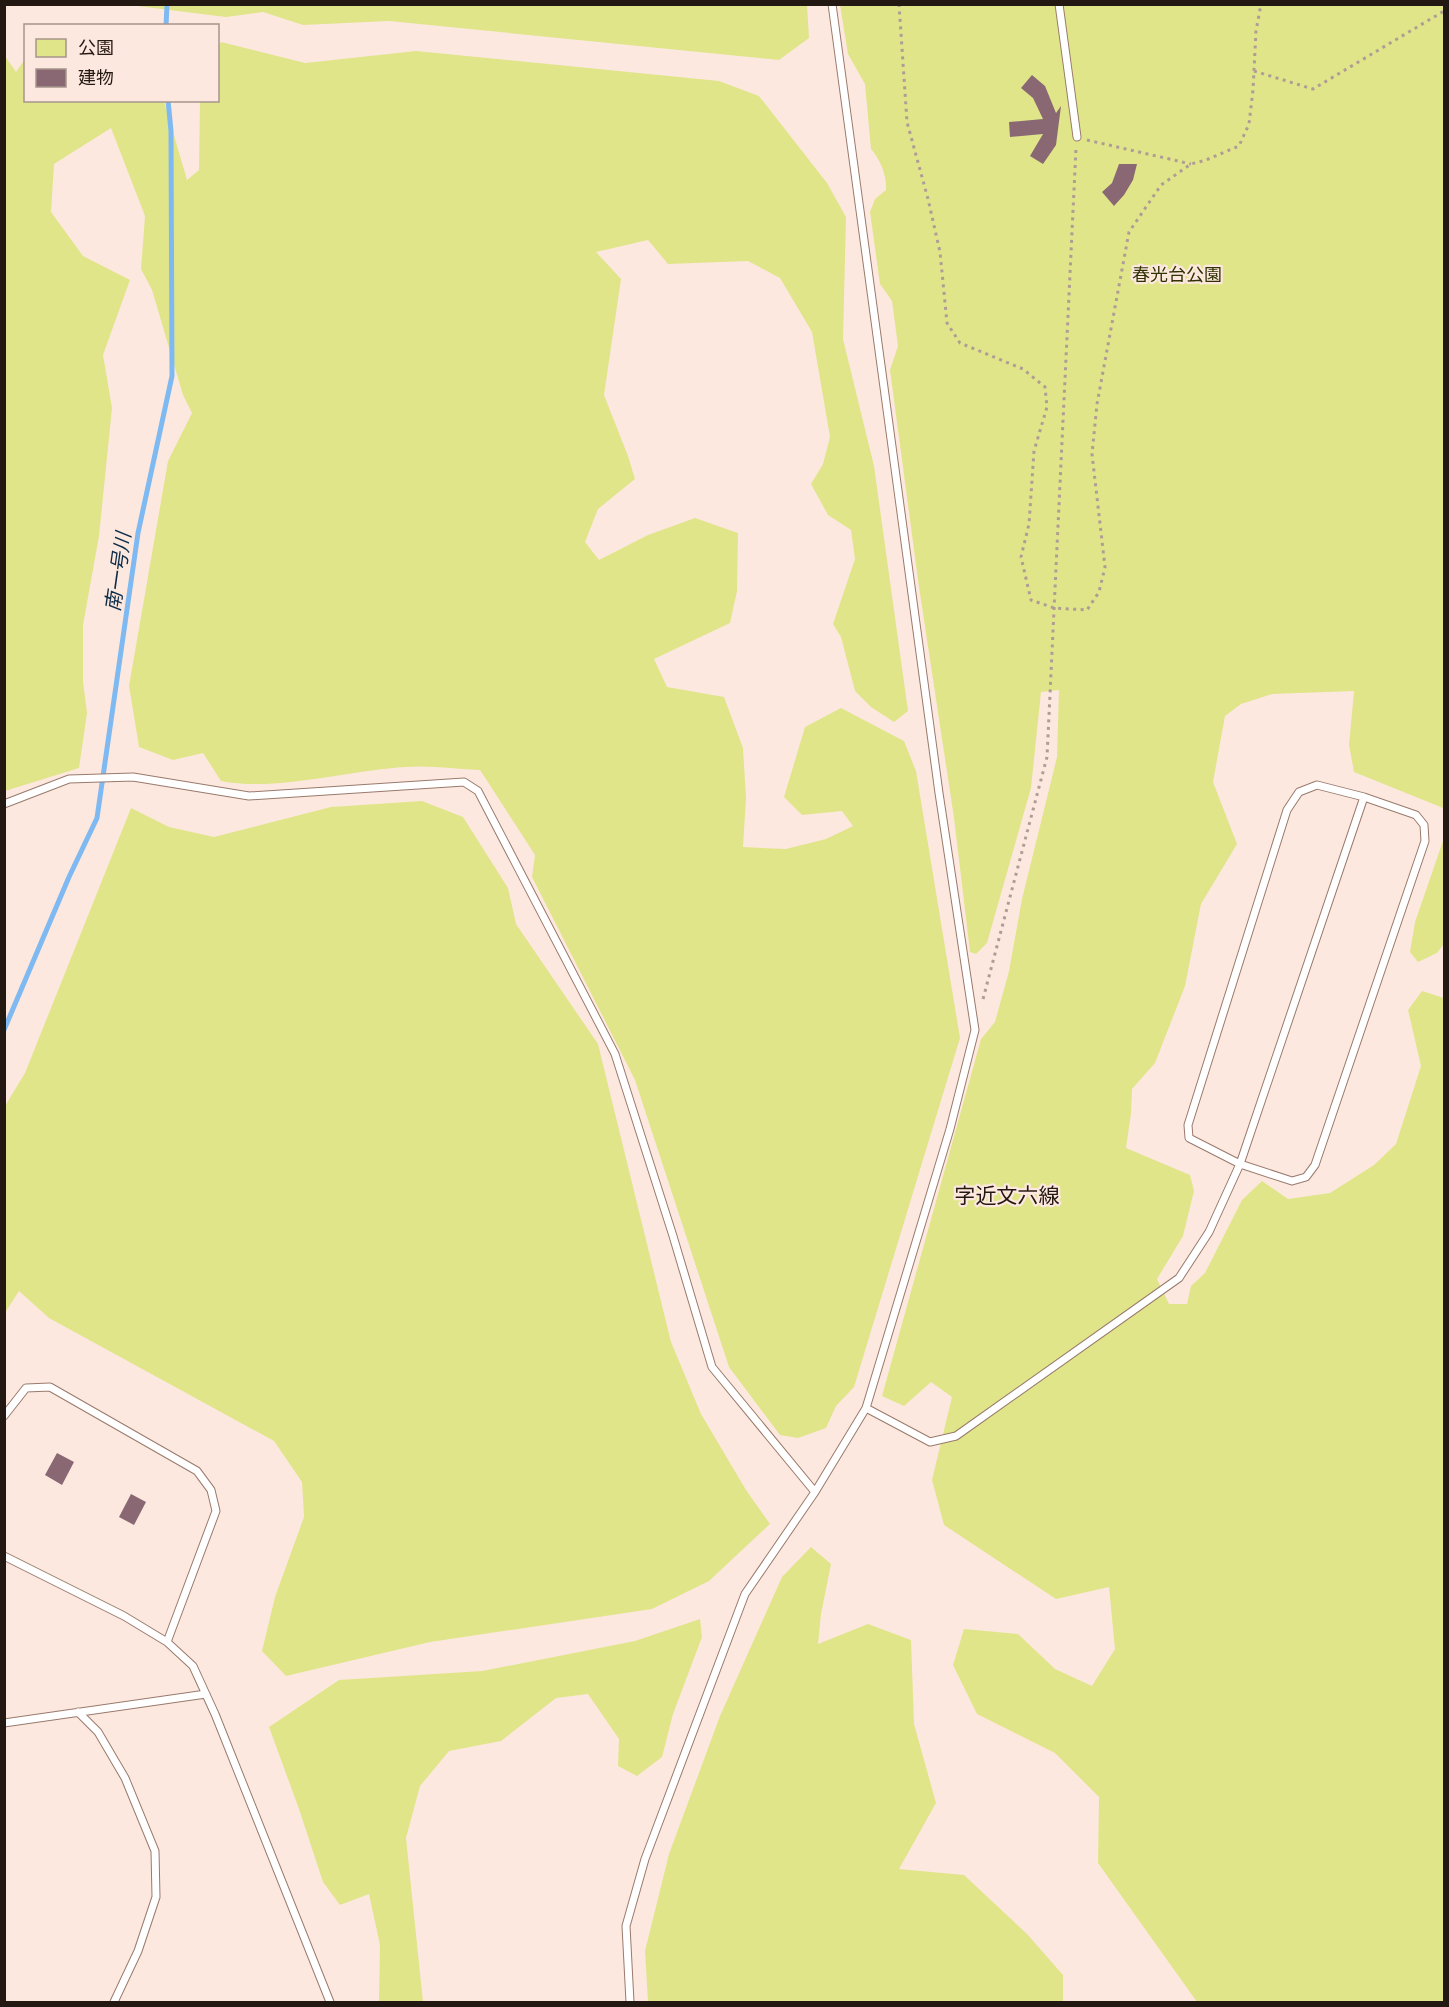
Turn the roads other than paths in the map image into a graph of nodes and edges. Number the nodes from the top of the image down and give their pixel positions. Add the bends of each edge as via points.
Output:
1 (832, 4) edge
2 (1059, 4) edge
3 (1077, 137) road end
4 (1364, 797) junction
5 (4, 804) edge
6 (1240, 1164) junction
7 (866, 1408) junction
8 (4, 1416) edge
9 (815, 1492) junction
10 (4, 1556) edge
11 (167, 1641) junction
12 (206, 1694) junction
13 (78, 1712) junction
14 (4, 1723) edge
15 (114, 2002) edge
16 (330, 2002) edge
17 (630, 2002) edge

1 - 7 lane via 935,770 975,1030 950,1129
2 - 3 lane
4 - 6 lane
4 - 6 lane via 1317,785 1299,792 1287,810 1188,1125 1189,1138
4 - 6 lane via 1416,815 1424,825 1425,841 1315,1165 1306,1176 1292,1181
5 - 9 lane via 69,779 122,777 249,796 464,782 478,791 615,1054 712,1367
6 - 7 lane via 1209,1232 1179,1278 956,1436 930,1442
7 - 9 lane
8 - 11 lane via 26,1388 50,1387 197,1471 211,1490 216,1511
9 - 17 lane via 745,1594 645,1859 626,1926
10 - 11 lane
11 - 12 lane via 193,1666
12 - 13 lane
12 - 16 lane
13 - 14 lane
13 - 15 lane via 98,1732 125,1778 155,1851 156,1897

